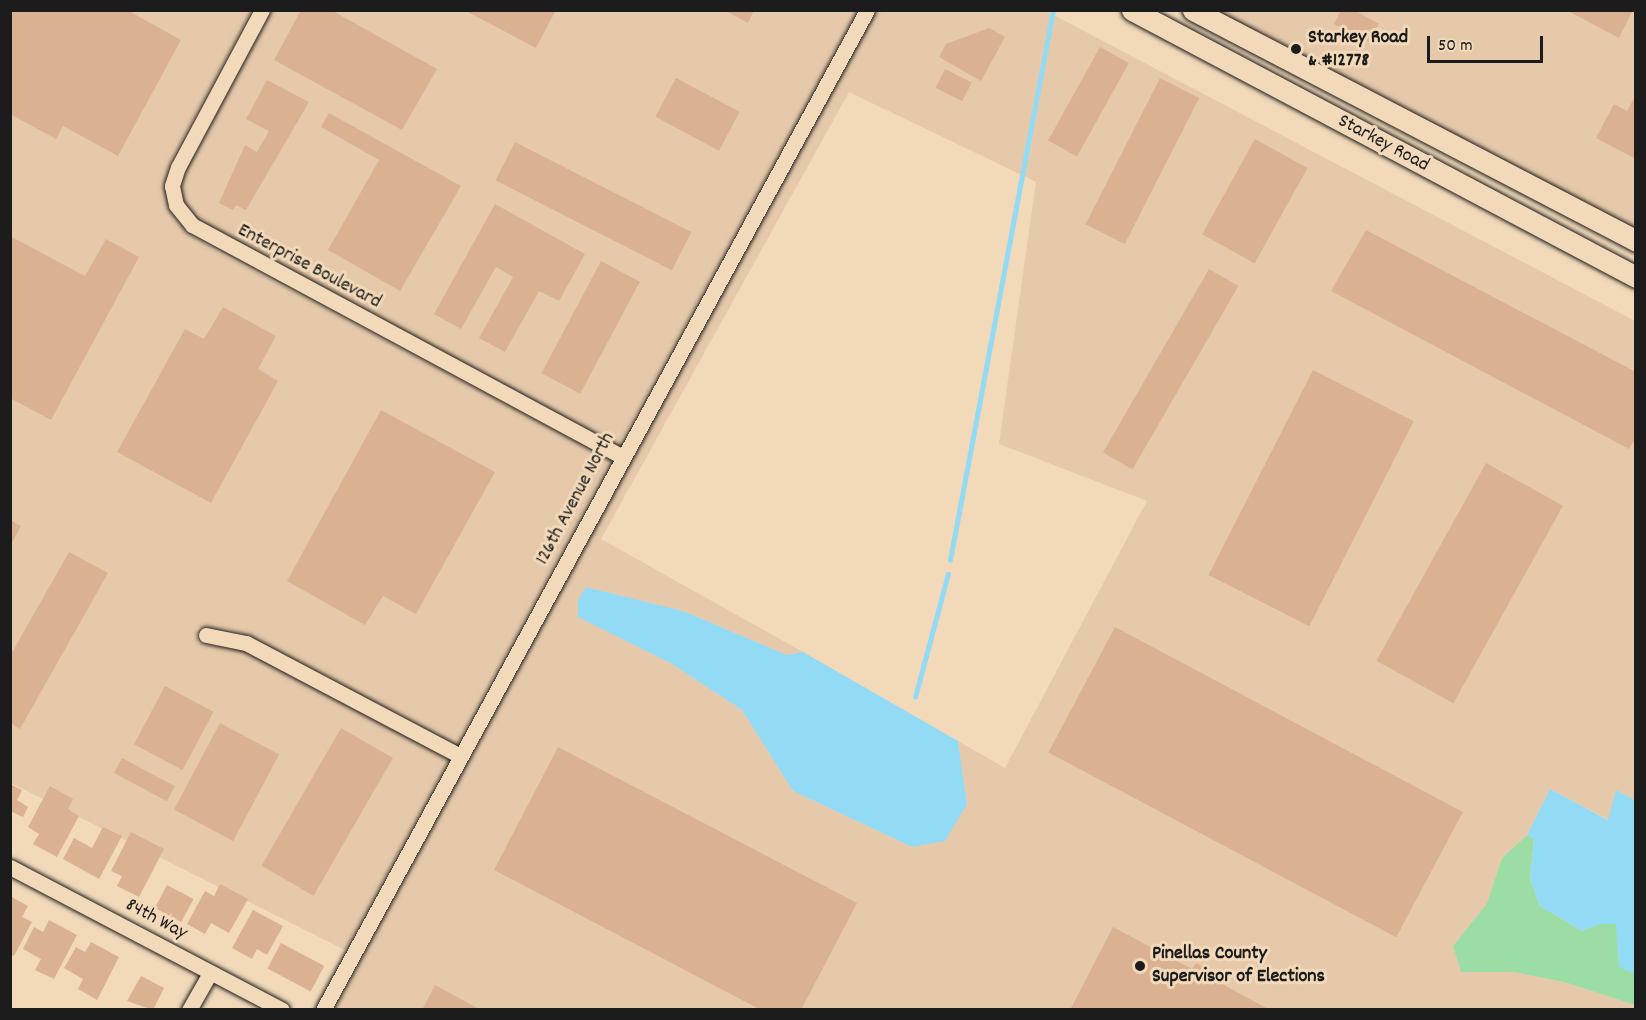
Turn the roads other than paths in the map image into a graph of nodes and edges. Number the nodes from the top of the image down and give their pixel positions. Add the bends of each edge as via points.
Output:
1 (262, 10) edge
2 (867, 10) edge
3 (1132, 10) edge
4 (1193, 10) edge
5 (1635, 241) edge
6 (1635, 277) edge
7 (622, 457) junction
8 (206, 636) dead end
9 (460, 756) junction
10 (10, 867) edge
11 (210, 972) junction
12 (189, 1010) edge
13 (282, 1010) edge
14 (323, 1010) edge

1 - 7 street, Enterprise Boulevard via 178,167 172,186 176,205 192,225
2 - 7 street, 126th Avenue North
3 - 6 main road, Starkey Road
4 - 5 main road, Starkey Road
7 - 9 street, 126th Avenue North
8 - 9 street via 246,643
9 - 14 street, 126th Avenue North
10 - 11 street, 84th Way
11 - 12 street
11 - 13 street, 84th Way

